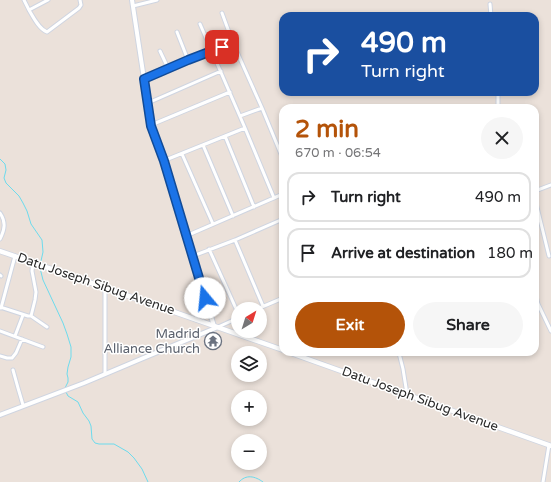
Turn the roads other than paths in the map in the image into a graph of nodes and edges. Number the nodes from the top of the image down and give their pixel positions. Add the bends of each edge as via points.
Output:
1 (24, 0) edge
2 (48, 0) edge
3 (80, 0) edge
4 (132, 0) edge
5 (157, 0) edge
6 (490, 4) dead end
7 (133, 6) junction
8 (29, 10) junction
9 (491, 12) edge
10 (222, 13) dead end
11 (200, 24) dead end
12 (177, 32) dead end
13 (233, 43) junction
14 (160, 51) dead end
15 (211, 51) junction
16 (188, 60) junction
17 (168, 68) junction
18 (221, 71) junction
19 (144, 79) junction
20 (230, 92) junction
21 (148, 103) junction
22 (262, 108) junction
23 (240, 116) junction
24 (151, 126) junction
25 (245, 128) junction
26 (225, 136) junction
27 (203, 145) junction
28 (279, 149) edge
29 (182, 154) junction
30 (164, 161) junction
31 (551, 185) edge
32 (539, 190) edge
33 (279, 196) edge
34 (274, 198) junction
35 (254, 207) junction
36 (0, 213) edge
37 (233, 216) junction
38 (279, 220) edge
39 (539, 222) edge
40 (213, 224) junction
41 (186, 236) junction
42 (0, 239) edge
43 (235, 240) junction
44 (210, 249) junction
45 (0, 250) edge
46 (15, 256) junction
47 (193, 256) junction
48 (548, 256) dead end
49 (33, 262) junction
50 (105, 288) junction
51 (279, 300) edge
52 (233, 302) edge
53 (261, 302) edge
54 (267, 304) edge
55 (539, 306) edge
56 (0, 307) edge
57 (23, 315) junction
58 (31, 316) junction
59 (231, 321) edge
60 (47, 327) dead end
61 (216, 327) junction
62 (0, 331) edge
63 (551, 331) edge
64 (15, 336) junction
65 (22, 339) junction
66 (43, 347) dead end
67 (279, 349) edge
68 (0, 356) edge
69 (299, 356) edge
70 (400, 356) edge
71 (13, 370) dead end
72 (105, 374) junction
73 (407, 394) junction
74 (23, 405) junction
75 (0, 415) edge
76 (550, 445) edge
77 (543, 482) edge

1 - 8 street
2 - 8 street
3 - 8 street via 79,8 47,32 40,28
4 - 7 street
5 - 7 street
6 - 9 street
7 - 19 street
10 - 13 street
11 - 15 street
12 - 16 street
13 - 15 street
13 - 22 street
14 - 17 street
15 - 16 street
15 - 18 street
16 - 17 street
17 - 19 street
18 - 20 street
18 - 21 street
19 - 21 street
20 - 23 street
20 - 24 street
21 - 24 street
22 - 23 street
22 - 28 street
23 - 25 street
24 - 30 street
25 - 26 street
25 - 34 street
26 - 27 street
26 - 35 street
27 - 29 street
27 - 37 street
29 - 30 street
29 - 40 street
30 - 41 street
31 - 32 street
33 - 34 street
34 - 35 street
35 - 37 street
36 - 42 street via 5,224
37 - 40 street
38 - 43 street
39 - 48 street
40 - 41 street
41 - 47 street
43 - 44 street
43 - 53 street
44 - 47 street
44 - 52 street
45 - 46 main road, Datu Joseph Sibug Avenue
46 - 49 main road, Datu Joseph Sibug Avenue
46 - 56 street
47 - 61 street
49 - 50 main road, Datu Joseph Sibug Avenue
49 - 58 street via 36,292
50 - 61 main road, Datu Joseph Sibug Avenue
50 - 72 street
51 - 54 street
55 - 63 street
56 - 57 street
57 - 58 street
57 - 64 street
58 - 60 street
59 - 61 street
61 - 67 main road, Datu Joseph Sibug Avenue
61 - 72 street
62 - 64 street
64 - 65 street
65 - 66 street
65 - 68 street via 12,358
69 - 73 main road, Datu Joseph Sibug Avenue
70 - 73 street
71 - 74 street
72 - 74 street
73 - 76 main road, Datu Joseph Sibug Avenue
74 - 75 street
76 - 77 street

